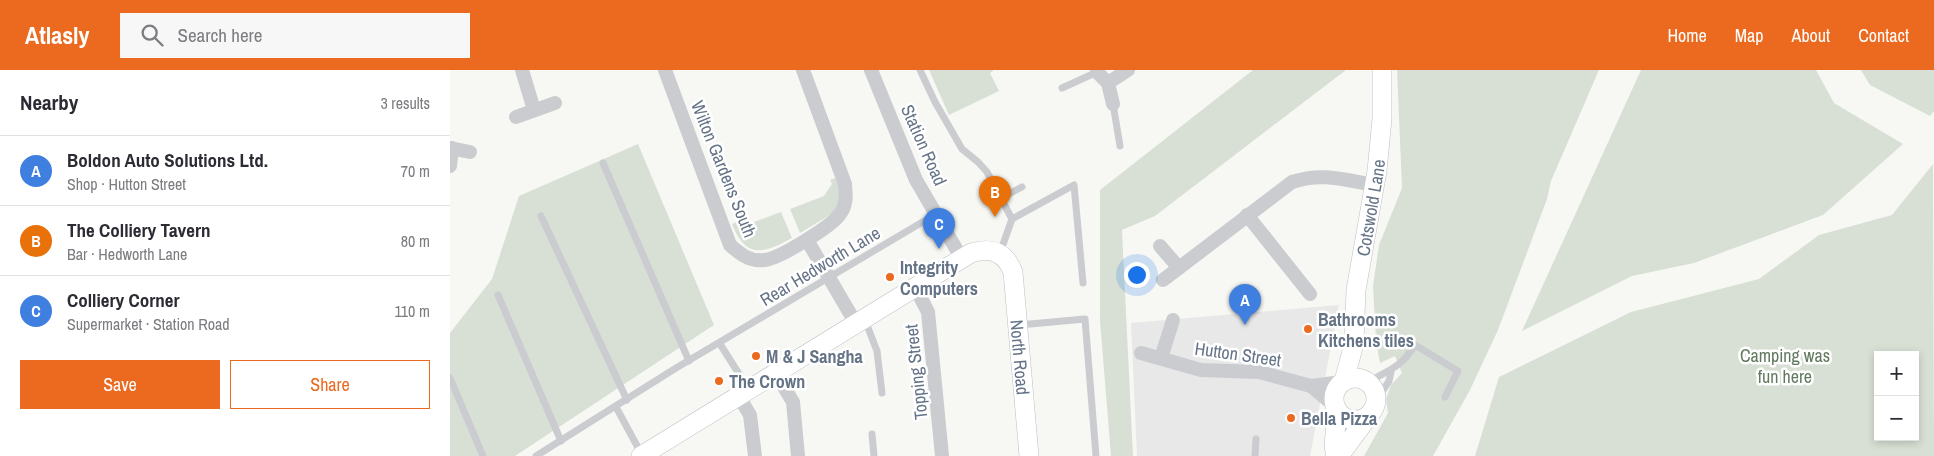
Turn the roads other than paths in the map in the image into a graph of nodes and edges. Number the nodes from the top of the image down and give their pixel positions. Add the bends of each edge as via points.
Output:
1 (522, 70) edge
2 (665, 70) edge
3 (803, 70) edge
4 (871, 70) edge
5 (920, 70) edge
6 (1128, 70) edge
7 (1382, 70) edge
8 (1097, 72) joint
9 (1108, 83) junction
10 (1062, 88) dead end
11 (555, 103) dead end
12 (1114, 104) joint
13 (534, 110) junction
14 (516, 116) dead end
15 (1120, 146) dead end
16 (451, 148) edge
17 (470, 152) dead end
18 (603, 163) dead end
19 (450, 166) edge
20 (1375, 185) junction
21 (1022, 187) dead end
22 (1001, 198) junction
23 (936, 214) junction
24 (1247, 215) junction
25 (541, 216) dead end
26 (1012, 219) junction
27 (807, 240) junction
28 (1160, 246) dead end
29 (1004, 257) junction
30 (962, 259) junction
31 (1178, 268) junction
32 (829, 278) junction
33 (1163, 280) dead end
34 (1083, 283) dead end
35 (915, 287) junction
36 (1310, 294) dead end
37 (498, 295) dead end
38 (860, 320) junction
39 (1173, 320) dead end
40 (1018, 325) junction
41 (720, 344) junction
42 (1354, 344) junction
43 (1140, 353) dead end
44 (1160, 358) junction
45 (689, 361) junction
46 (775, 372) junction
47 (1391, 372) junction
48 (450, 378) edge
49 (1368, 381) junction
50 (1343, 382) junction
51 (1311, 386) junction
52 (743, 392) junction
53 (882, 393) dead end
54 (1446, 397) dead end
55 (627, 400) junction
56 (616, 407) junction
57 (1337, 408) junction
58 (1373, 408) junction
59 (872, 434) dead end
60 (1256, 439) dead end
61 (561, 441) junction
62 (642, 455) edge
63 (483, 456) edge
64 (536, 456) edge
65 (755, 456) edge
66 (798, 456) edge
67 (874, 456) edge
68 (942, 456) edge
69 (1029, 456) edge
70 (1096, 456) edge
71 (1254, 456) edge
72 (1337, 456) edge

1 - 13 street
2 - 27 street, Wilton Gardens South via 730,245 750,259 764,260 775,258
3 - 27 street, Wilton Gardens South via 846,194 839,216
4 - 23 street, Station Road via 916,180
5 - 22 lane via 962,149 987,172
6 - 9 street
7 - 20 street, Cotswold Lane via 1382,119
8 - 9 street
8 - 10 lane
9 - 12 street
11 - 13 street
12 - 15 lane
13 - 14 street
16 - 17 street
16 - 19 street
18 - 45 lane
20 - 24 street via 1310,176 1292,182
20 - 42 street, Cotswold Lane via 1356,290
21 - 22 lane
22 - 26 lane
23 - 30 street, Station Road
23 - 32 lane, Rear Hedworth Lane
24 - 31 street
24 - 36 street
25 - 55 lane
26 - 29 lane
26 - 34 lane via 1074,185
27 - 32 street
28 - 31 street
29 - 30 street via 982,250
29 - 40 street, North Road via 1014,279
30 - 35 street
31 - 33 street
32 - 38 street
32 - 41 lane, Rear Hedworth Lane
35 - 38 street
35 - 68 street, Topping Street via 928,312
37 - 61 lane
38 - 46 street
38 - 53 lane via 877,351
39 - 44 street
40 - 69 street, North Road
40 - 70 lane via 1085,319
41 - 45 lane, Rear Hedworth Lane
41 - 52 lane
42 - 49 street, Cotswold Lane
42 - 50 street, Cotswold Lane
43 - 44 street, Hutton Street
44 - 51 street, Hutton Street via 1201,370 1259,372
45 - 55 lane, Rear Hedworth Lane
46 - 52 street
46 - 66 street via 793,402
47 - 49 lane
47 - 54 lane via 1415,345 1458,371
47 - 58 lane via 1390,381
48 - 63 lane
49 - 50 street via 1355,378
49 - 58 street via 1375,391
50 - 51 street, Hutton Street
50 - 57 street via 1335,394
51 - 57 street, Hutton Street
52 - 62 street
52 - 65 street via 750,415
55 - 56 lane, Rear Hedworth Lane
56 - 61 lane, Rear Hedworth Lane
56 - 62 lane
57 - 58 street via 1353,420
57 - 72 street via 1334,446
58 - 72 street
59 - 67 lane
60 - 71 lane
61 - 64 lane, Rear Hedworth Lane

